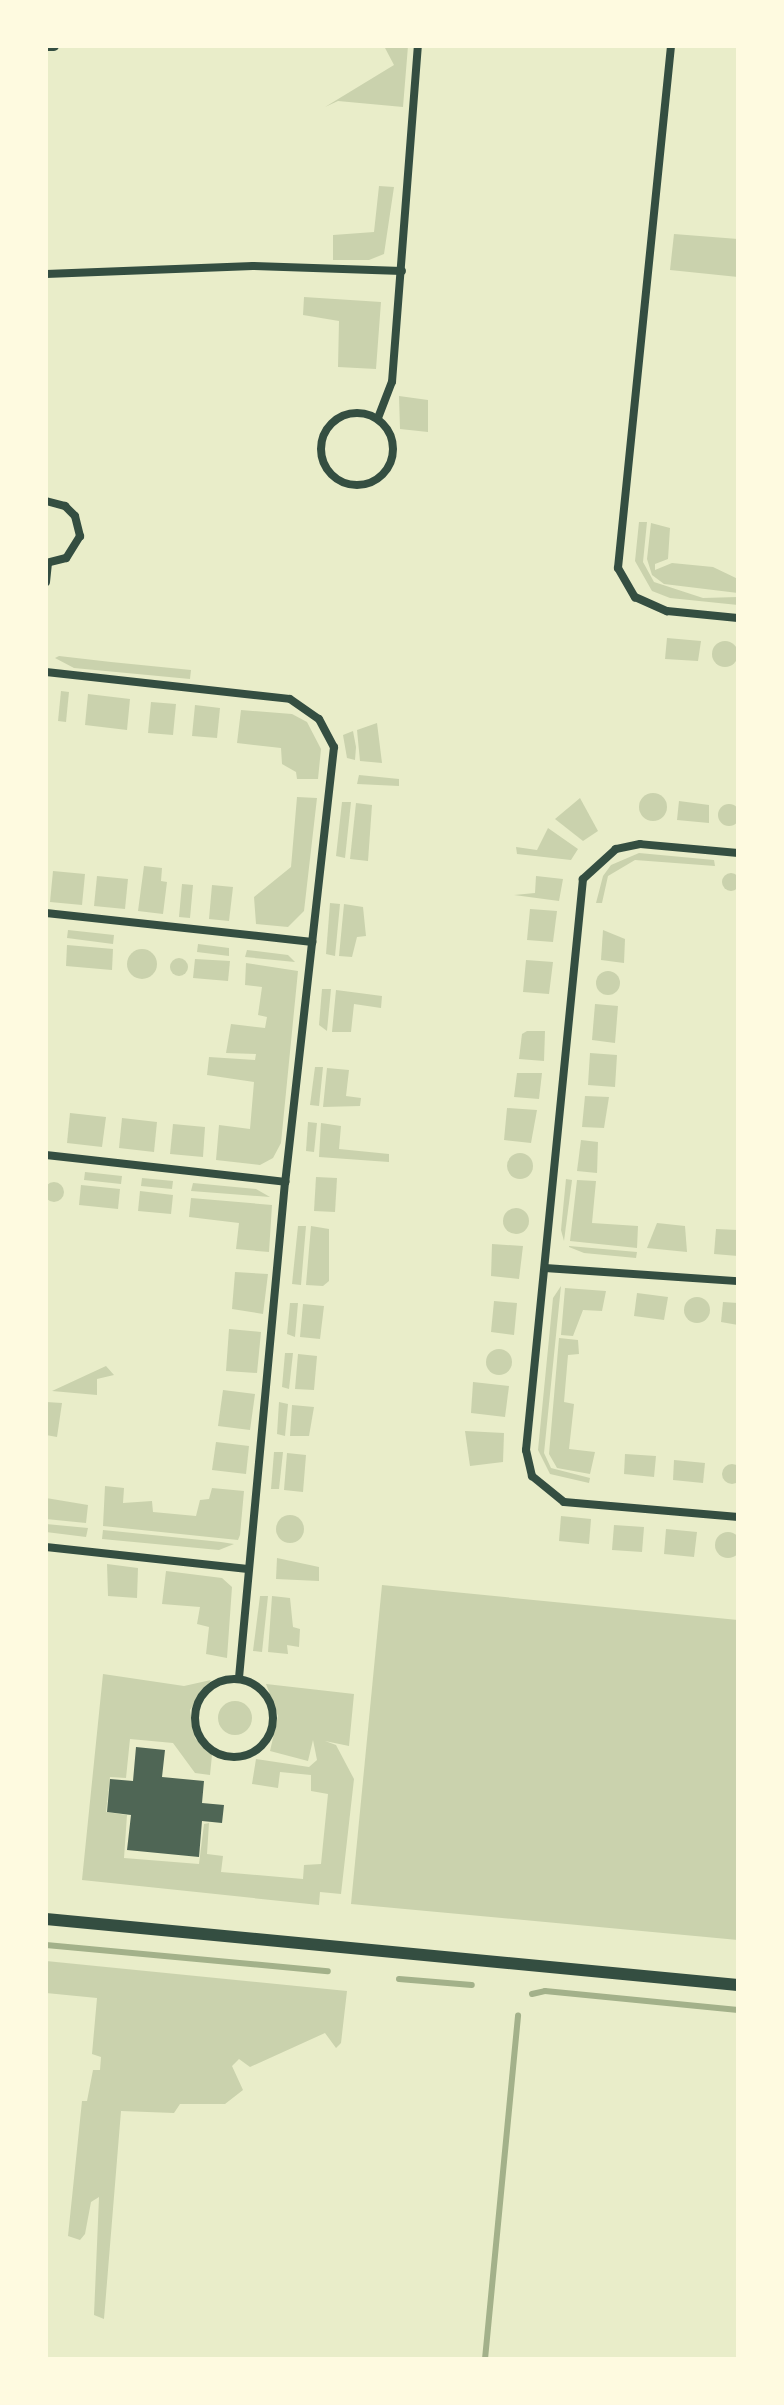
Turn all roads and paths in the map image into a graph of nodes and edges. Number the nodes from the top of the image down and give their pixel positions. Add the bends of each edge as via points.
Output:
1 (46, 46) edge
2 (54, 46) edge
3 (418, 46) edge
4 (671, 46) edge
5 (402, 271) junction
6 (46, 274) edge
7 (378, 418) junction
8 (46, 501) edge
9 (47, 563) edge
10 (46, 582) edge
11 (738, 618) edge
12 (46, 672) edge
13 (738, 853) edge
14 (46, 913) edge
15 (312, 942) junction
16 (46, 1155) edge
17 (285, 1182) junction
18 (545, 1268) junction
19 (738, 1281) edge
20 (738, 1517) edge
21 (46, 1547) edge
22 (248, 1569) junction
23 (239, 1679) junction
24 (46, 1919) edge
25 (738, 1985) edge

1 - 2 street
3 - 5 street
4 - 11 street via 618,568 635,597 667,611
5 - 6 street via 253,266
5 - 7 street via 392,382
7 - 7 street via 353,412 330,425 321,454 339,480 361,485 374,481 391,462 393,442
8 - 9 street via 65,506 75,516 80,536 66,558
9 - 10 street
12 - 15 street via 290,699 311,709 334,747
13 - 18 street via 640,844 616,849 583,879
14 - 15 street
15 - 17 street
16 - 17 street
17 - 22 street
18 - 19 street
18 - 20 street via 526,1450 532,1476 564,1502
21 - 22 street
22 - 23 street
23 - 23 street via 207,1690 195,1720 203,1743 234,1758 258,1749 272,1727 269,1701
24 - 25 main road

